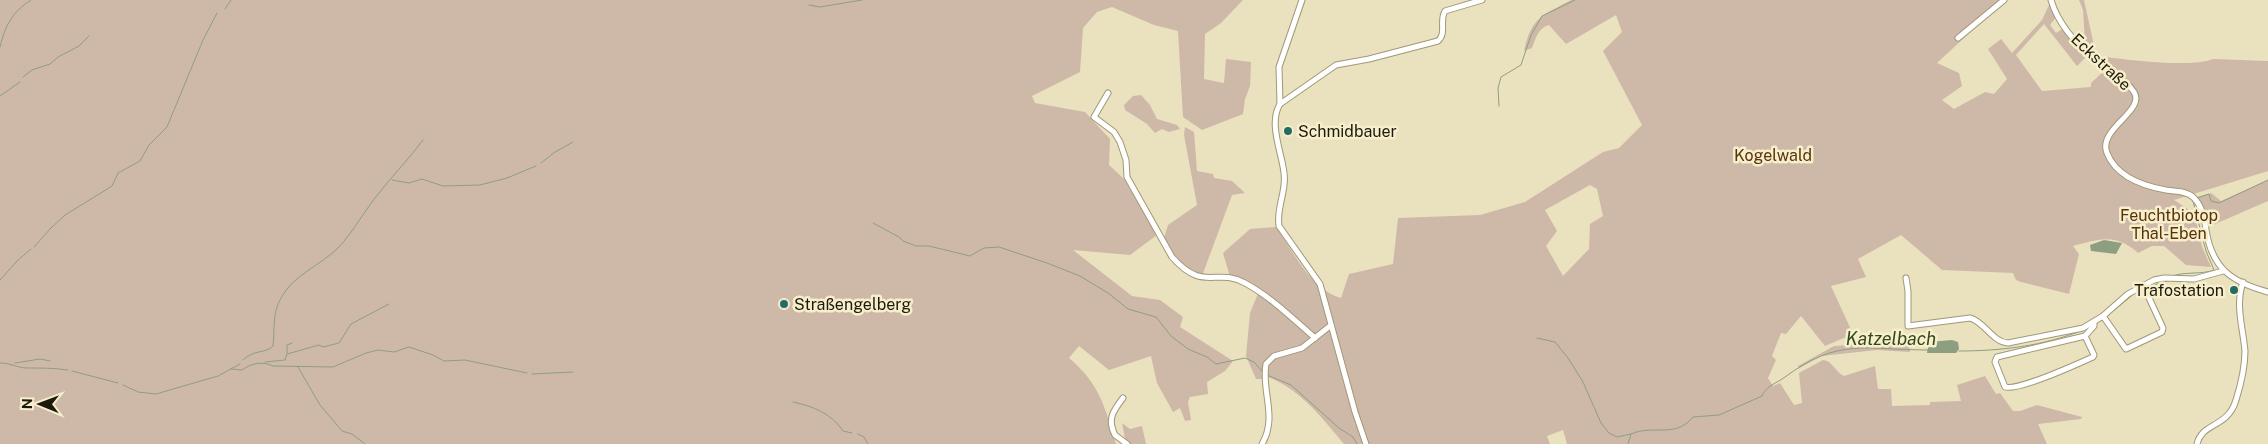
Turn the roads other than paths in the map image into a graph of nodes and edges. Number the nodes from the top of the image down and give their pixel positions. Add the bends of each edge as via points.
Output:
1 (1302, 0) edge
2 (1482, 0) edge
3 (2004, 0) edge
4 (2051, 0) edge
5 (1958, 38) dead end
6 (1108, 93) dead end
7 (1280, 104) junction
8 (2223, 271) junction
9 (1906, 278) dead end
10 (2243, 282) junction
11 (2143, 285) junction
12 (2268, 292) edge
13 (2103, 316) junction
14 (2094, 322) junction
15 (1330, 326) junction
16 (2085, 336) junction
17 (1315, 338) junction
18 (1123, 398) dead end
19 (1127, 444) edge
20 (1262, 444) edge
21 (1366, 444) edge
22 (2197, 444) edge

1 - 7 street via 1279,67
2 - 7 street via 1445,11 1442,35 1438,41 1336,65
3 - 5 street
4 - 8 street, Eckstraße via 2075,39 2099,64 2123,79 2135,94 2132,108 2106,140 2106,152 2111,160 2130,178 2153,187 2188,193 2196,200 2206,224 2209,246
6 - 17 street via 1094,117 1110,128 1120,142 1127,177 1182,269 1194,277 1234,279 1245,283
7 - 15 street via 1276,124 1285,187 1278,215 1279,226 1318,278
8 - 10 street
8 - 11 street via 2194,279 2159,278
9 - 14 street via 1908,326 1970,318 1999,341 2008,343 2083,328
10 - 12 street
10 - 22 street via 2239,306 2245,354 2236,401 2228,417 2201,434
11 - 13 street via 2126,295
11 - 13 street via 2162,332 2126,349
13 - 14 street
14 - 16 street
15 - 17 street
15 - 21 street
16 - 16 street via 1997,357 1995,362 2005,387 2038,380 2093,357
17 - 20 street via 1302,348 1274,356 1266,364 1270,419
18 - 19 street via 1110,419 1115,435

